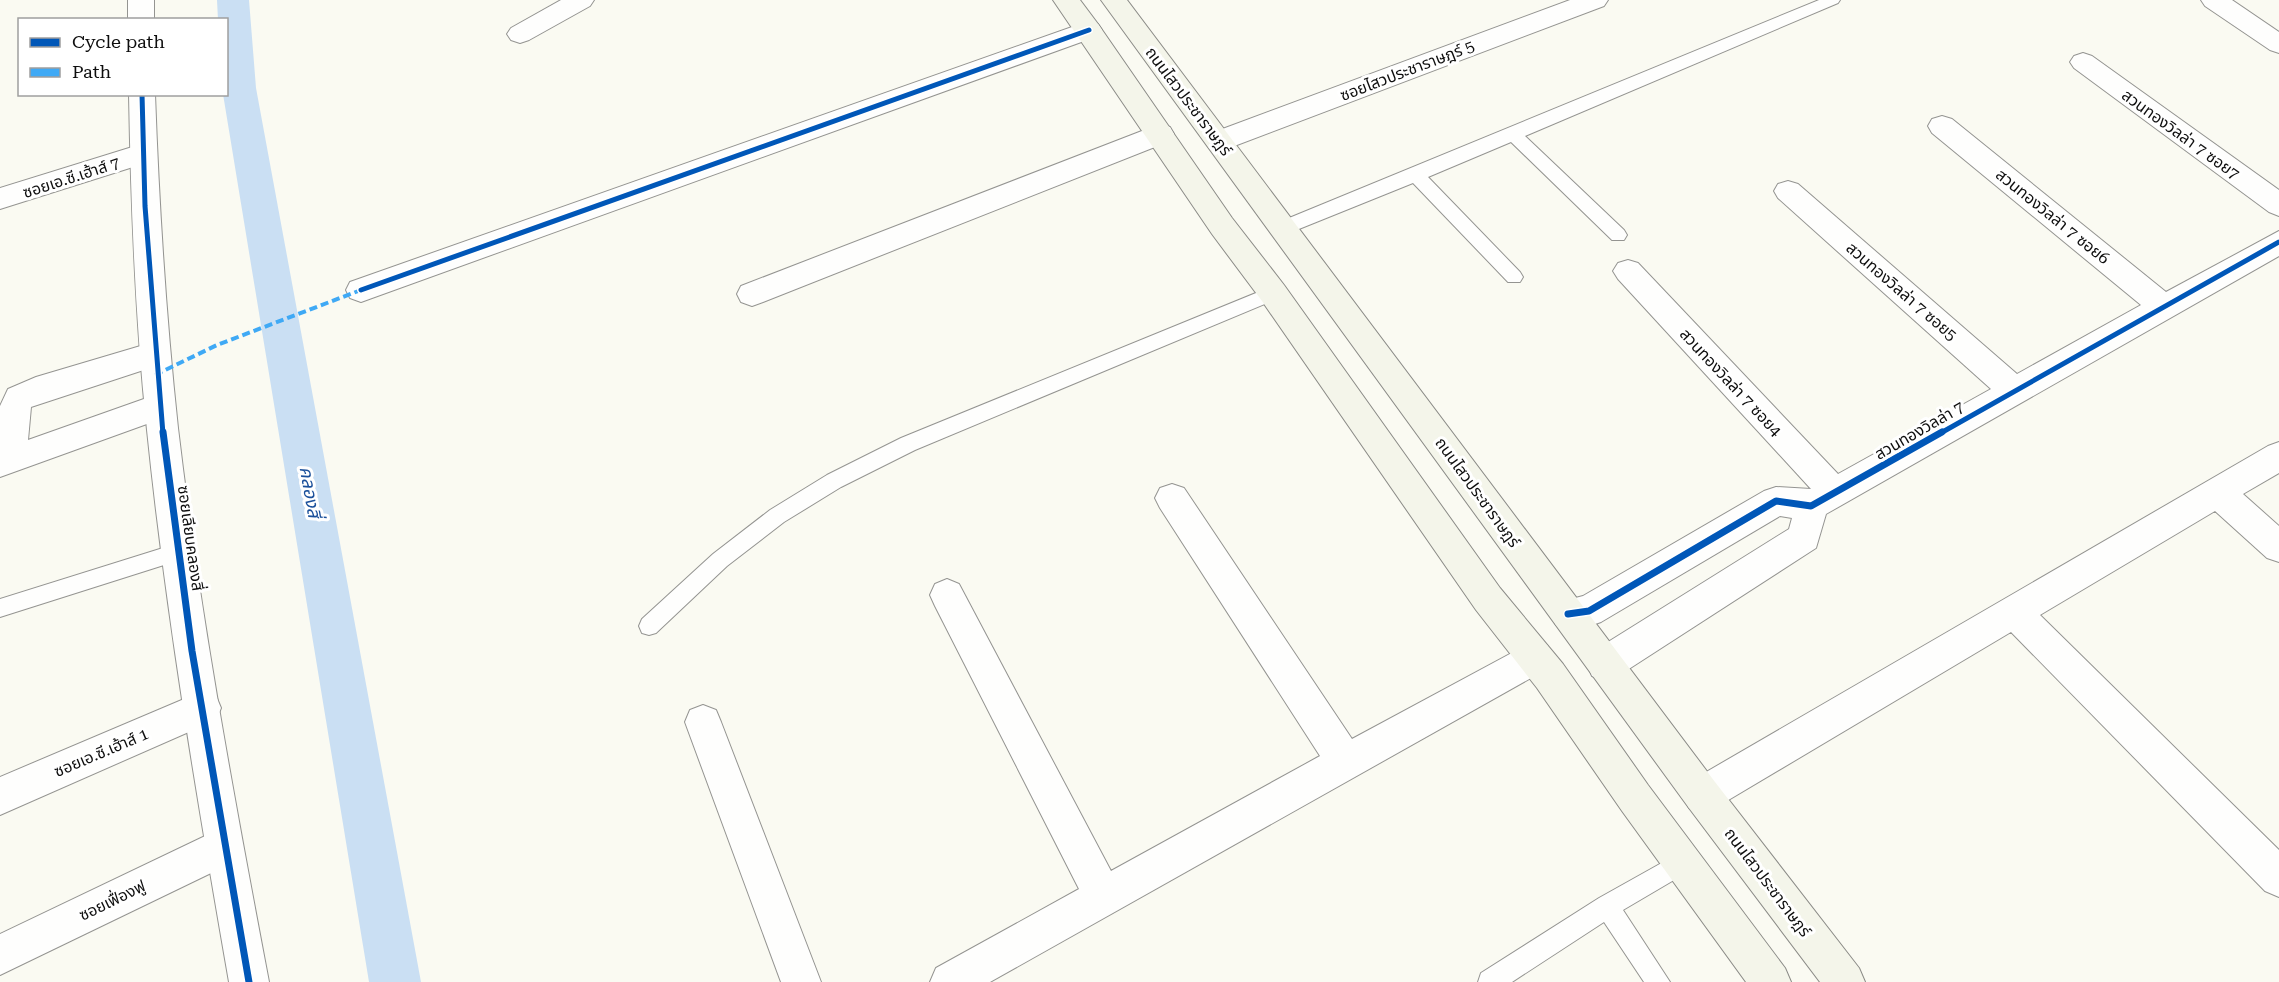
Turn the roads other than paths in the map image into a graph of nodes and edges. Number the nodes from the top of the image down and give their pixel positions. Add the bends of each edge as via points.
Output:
1 (141, 0) edge
2 (581, 0) edge
3 (1066, 0) edge
4 (1114, 0) edge
5 (1594, 0) edge
6 (1833, 0) edge
7 (2214, 0) edge
8 (141, 18) edge
9 (1089, 30) junction
10 (520, 34) dead end
11 (2279, 44) edge
12 (2083, 62) dead end
13 (142, 96) edge
14 (1942, 126) dead end
15 (1160, 134) junction
16 (1513, 134) junction
17 (1219, 141) junction
18 (142, 154) junction
19 (1416, 175) junction
20 (1788, 191) dead end
21 (0, 199) edge
22 (2279, 205) edge
23 (1618, 235) dead end
24 (1289, 236) junction
25 (2279, 242) edge
26 (1250, 263) junction
27 (1628, 271) dead end
28 (1514, 277) dead end
29 (361, 290) dead end
30 (1273, 293) junction
31 (752, 294) dead end
32 (2164, 307) junction
33 (154, 354) junction
34 (2016, 390) junction
35 (158, 407) junction
36 (2279, 456) edge
37 (5, 461) edge
38 (2218, 493) junction
39 (1172, 498) dead end
40 (1823, 499) junction
41 (2279, 547) edge
42 (179, 552) junction
43 (946, 595) dead end
44 (0, 608) edge
45 (2015, 613) junction
46 (1568, 614) junction
47 (649, 626) dead end
48 (1534, 657) junction
49 (1605, 664) junction
50 (203, 708) junction
51 (703, 722) dead end
52 (1346, 763) junction
53 (1702, 795) junction
54 (0, 796) edge
55 (224, 846) junction
56 (1683, 862) junction
57 (2279, 877) edge
58 (1104, 897) junction
59 (1606, 906) junction
60 (0, 955) edge
61 (249, 982) edge
62 (801, 982) edge
63 (950, 982) edge
64 (1490, 982) edge
65 (1658, 982) edge
66 (1771, 982) edge
67 (1845, 982) edge

1 - 8 street
2 - 10 street
3 - 9 main road
4 - 17 main road, ถนนไสวประชาราษฎร์
5 - 17 street, ซอยไสวประชาราษฎร์ 5
6 - 16 lane
7 - 11 street
9 - 15 main road
9 - 29 street
12 - 22 street, สวนทองวิลล่า 7 ซอย7
13 - 18 street, ซอยเลียบคลองสี่
14 - 32 street, สวนทองวิลล่า 7 ซอย6
15 - 26 main road
15 - 31 street
16 - 19 lane
16 - 23 lane
17 - 24 main road, ถนนไสวประชาราษฎร์
18 - 21 street, ซอยเอ.ซี.เฮ้าส์ 7
18 - 33 street, ซอยเลียบคลองสี่
19 - 24 lane
19 - 28 lane
20 - 34 street, สวนทองวิลล่า 7 ซอย5
24 - 26 main road
24 - 46 main road, ถนนไสวประชาราษฎร์
25 - 32 street, สวนทองวิลล่า 7
26 - 30 main road
27 - 40 street, สวนทองวิลล่า 7 ซอย4
30 - 47 lane via 908,444 834,481 777,516 720,560
30 - 48 main road via 1488,599
32 - 34 street, สวนทองวิลล่า 7
33 - 35 street, ซอยเลียบคลองสี่
33 - 37 street via 19,398
34 - 40 street, สวนทองวิลล่า 7
35 - 37 street
35 - 42 street, ซอยเลียบคลองสี่
36 - 38 street
38 - 41 street
38 - 45 street
39 - 52 street
40 - 46 street via 1776,501 1589,611
40 - 49 street via 1804,538
42 - 44 lane
42 - 50 street, ซอยเลียบคลองสี่
43 - 58 street
45 - 53 street
45 - 57 street
46 - 49 main road, ถนนไสวประชาราษฎร์
48 - 52 street
48 - 56 main road
49 - 53 main road, ถนนไสวประชาราษฎร์
50 - 54 street, ซอยเอ.ซี.เฮ้าส์ 1
50 - 55 street, ซอยเลียบคลองสี่
51 - 62 street
52 - 58 street
53 - 67 main road, ถนนไสวประชาราษฎร์
55 - 60 street, ซอยเฟื่องฟู
55 - 61 street, ซอยเลียบคลองสี่
56 - 59 lane
56 - 66 main road
58 - 63 street
59 - 64 lane
59 - 65 lane

